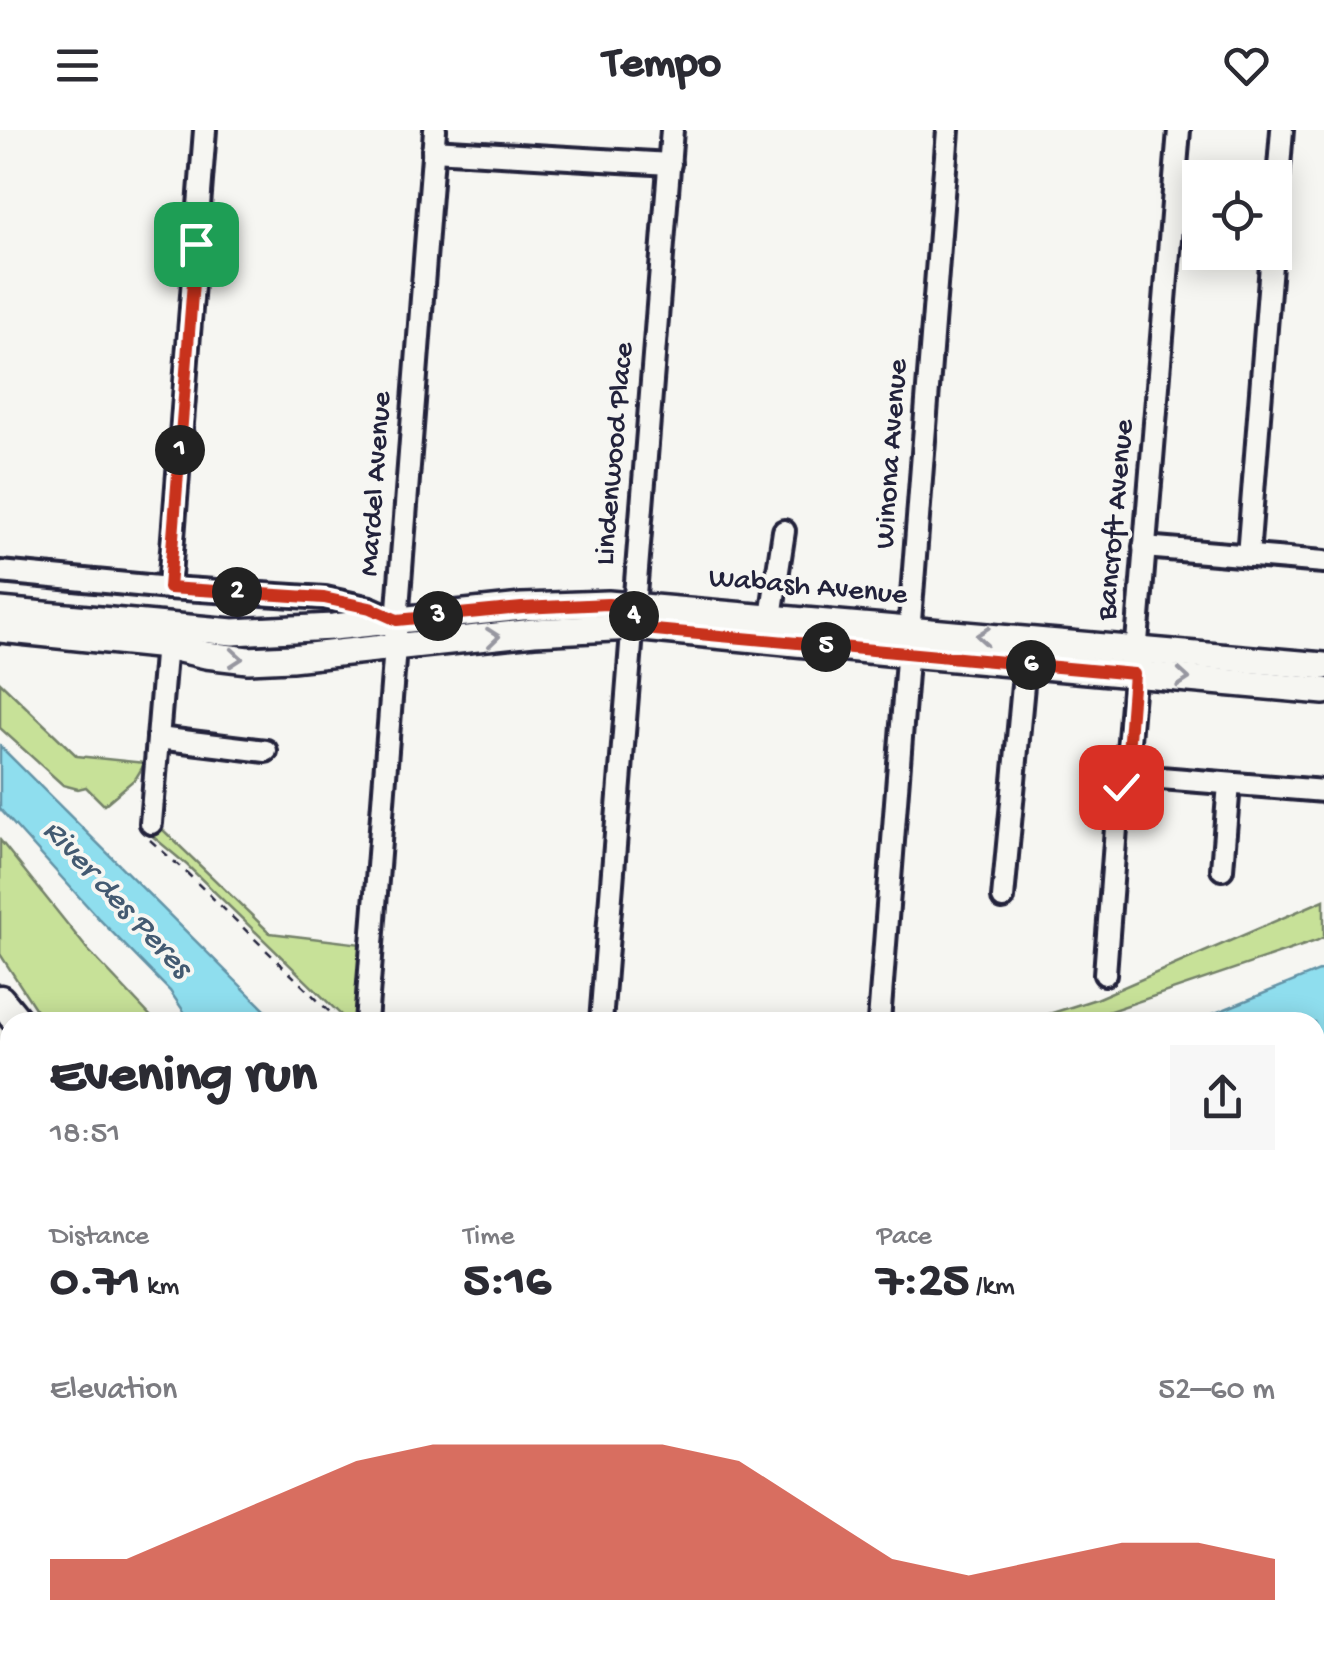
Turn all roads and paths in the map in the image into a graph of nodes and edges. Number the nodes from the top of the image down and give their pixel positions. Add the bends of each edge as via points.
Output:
1 (205, 130) edge
2 (672, 130) edge
3 (948, 130) edge
4 (1178, 130) edge
5 (1282, 130) edge
6 (434, 140) edge
7 (1280, 160) edge
8 (670, 164) junction
9 (1271, 270) edge
10 (784, 530) dead end
11 (1144, 548) junction
12 (1248, 556) junction
13 (1324, 562) edge
14 (0, 572) edge
15 (169, 588) junction
16 (290, 596) junction
17 (0, 611) edge
18 (634, 617) junction
19 (772, 617) junction
20 (397, 620) junction
21 (0, 630) edge
22 (290, 630) junction
23 (166, 636) junction
24 (909, 642) junction
25 (396, 647) junction
26 (291, 658) junction
27 (1135, 662) junction
28 (1025, 664) junction
29 (1324, 666) edge
30 (1324, 691) edge
31 (158, 738) junction
32 (266, 750) dead end
33 (1124, 775) junction
34 (1229, 784) junction
35 (1324, 791) edge
36 (149, 830) joint
37 (1222, 869) dead end
38 (1002, 898) dead end
39 (1106, 974) dead end
40 (330, 1012) edge
41 (367, 1012) edge
42 (602, 1012) edge
43 (880, 1012) edge

1 - 15 street
2 - 8 street, Lindenwood Place
3 - 24 street, Winona Avenue
4 - 11 street, Bancroft Avenue
5 - 7 street
6 - 8 street
6 - 20 street, Mardel Avenue
8 - 18 street, Lindenwood Place
9 - 12 street
10 - 19 street
11 - 12 street
11 - 27 street, Bancroft Avenue
12 - 13 street
14 - 15 street, Wabash Avenue
15 - 16 street, Wabash Avenue
16 - 20 street, Wabash Avenue via 370,608
16 - 22 street
17 - 23 main road
18 - 19 main road, Wabash Avenue
18 - 20 main road, Wabash Avenue via 608,604
18 - 24 main road, Wabash Avenue
25 -> 18 main road, Wabash Avenue
18 - 42 street, Lindenwood Place
19 - 24 main road, Wabash Avenue
20 - 22 main road
20 - 25 street, Mardel Avenue
21 - 23 main road
22 - 23 main road
22 - 26 street
23 -> 26 main road, Wabash Avenue via 206,654
23 - 31 street
27 -> 24 main road, Wabash Avenue
24 - 28 main road, Wabash Avenue
24 - 43 street, Winona Avenue
25 - 26 main road, Wabash Avenue
25 - 41 street, Mardel Avenue
27 - 28 main road, Wabash Avenue
27 - 29 main road, Wabash Avenue
27 -> 30 main road, Wabash Avenue
27 - 33 street, Bancroft Avenue
28 - 38 street
31 - 32 street
31 - 36 street
33 - 34 street
33 - 39 street, Bancroft Avenue
34 - 35 street
34 - 37 street
36 - 40 path

